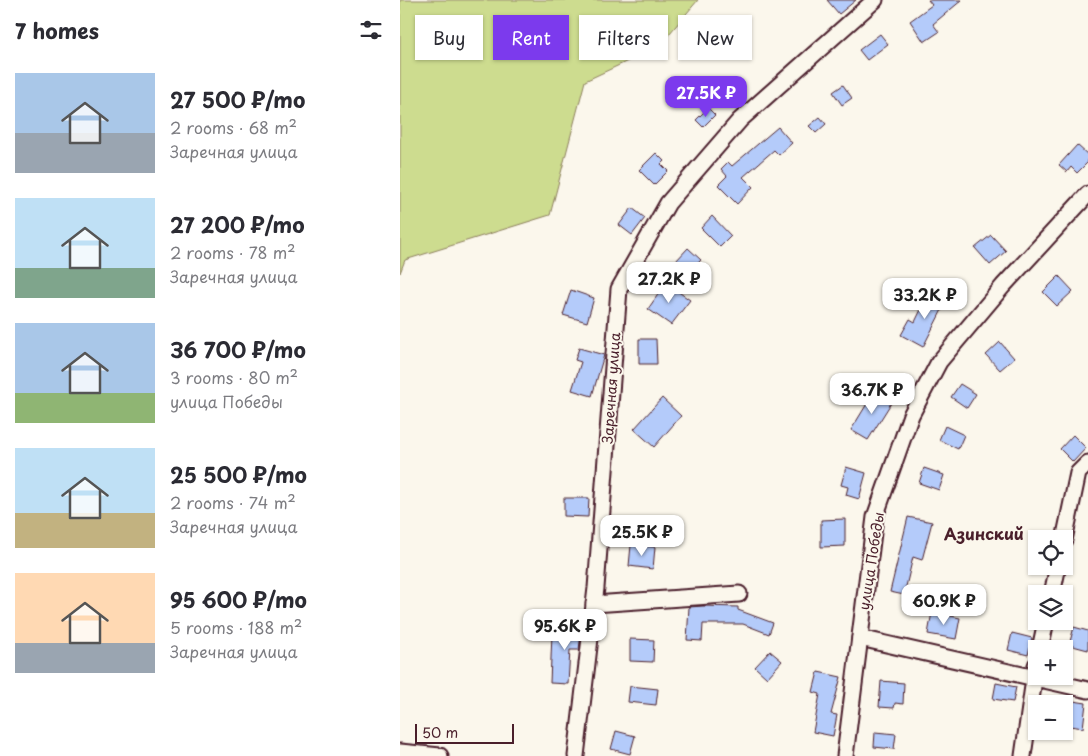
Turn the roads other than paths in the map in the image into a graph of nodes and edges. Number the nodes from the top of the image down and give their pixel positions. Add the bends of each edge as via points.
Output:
1 (875, 0) edge
2 (1088, 194) edge
3 (1088, 463) edge
4 (1066, 530) edge
5 (739, 594) dead end
6 (594, 604) junction
7 (860, 638) junction
8 (1028, 670) edge
9 (1033, 685) edge
10 (1073, 685) edge
11 (1088, 690) edge
12 (400, 752) edge
13 (440, 756) edge
14 (576, 756) edge
15 (845, 756) edge
16 (1023, 756) edge

1 - 6 street, Заречная улица via 740,120 668,204 619,289
2 - 7 street, улица Победы via 1003,286 939,362 911,415 875,517
3 - 4 street via 1078,473
5 - 6 street
6 - 14 street, Заречная улица
7 - 8 street
7 - 15 street, улица Победы
9 - 16 street
10 - 11 street
12 - 13 street

